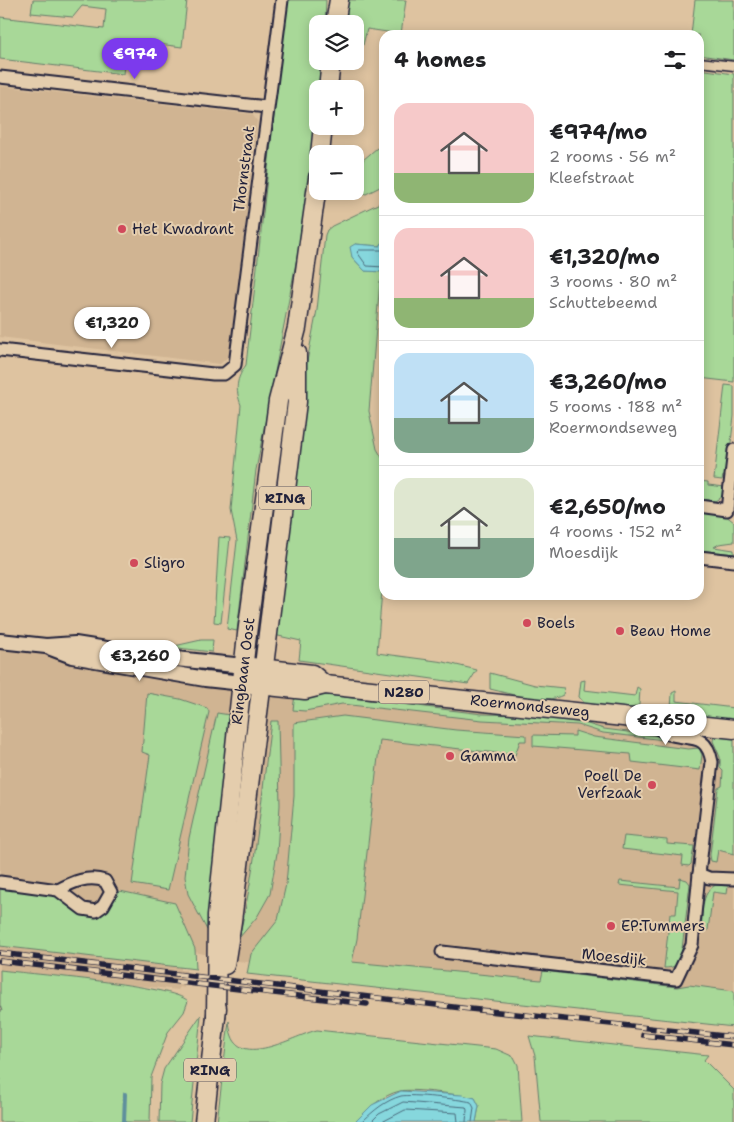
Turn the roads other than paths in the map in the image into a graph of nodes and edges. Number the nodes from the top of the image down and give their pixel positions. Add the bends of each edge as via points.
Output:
1 (282, 0) edge
2 (704, 63) edge
3 (734, 66) edge
4 (0, 77) edge
5 (267, 107) junction
6 (315, 200) edge
7 (296, 328) junction
8 (0, 350) edge
9 (734, 450) edge
10 (704, 507) edge
11 (731, 514) edge
12 (704, 558) edge
13 (734, 561) edge
14 (0, 641) edge
15 (243, 675) junction
16 (262, 677) junction
17 (642, 719) junction
18 (734, 729) edge
19 (699, 874) junction
20 (734, 879) edge
21 (0, 882) edge
22 (58, 890) dead end
23 (442, 952) dead end
24 (216, 1018) junction
25 (204, 1122) edge

1 - 5 street, Thornstraat
2 - 3 street
4 - 5 street
5 - 8 street, Thornstraat via 235,365 224,374 213,374
6 - 7 main road, Ringbaan Oost / RING
7 - 15 main road, Ringbaan Oost / RING via 278,400
7 - 16 main road, Ringbaan Oost / RING via 297,402
9 - 11 street
10 - 11 street
12 - 13 street
14 - 15 street, Roermondseweg via 46,646 75,644
15 - 16 main road, Roermondseweg / N280
15 - 24 main road, Ringbaan Oost / RING via 217,915
16 - 17 main road, Roermondseweg / N280 via 312,674 325,684
16 - 24 main road, Ringbaan Oost / RING via 232,921
17 - 18 main road, Roermondseweg / N280
17 - 19 street, Moesdijk via 666,733 693,737 710,751 712,762
19 - 20 street via 709,878
19 - 23 street, Moesdijk via 692,945 676,979
21 - 22 street
24 - 25 main road, Ringbaan Oost / RING

